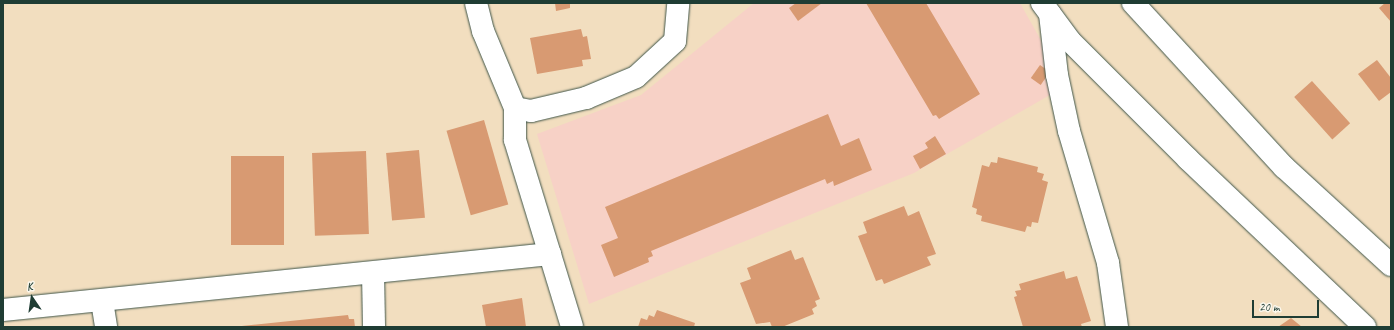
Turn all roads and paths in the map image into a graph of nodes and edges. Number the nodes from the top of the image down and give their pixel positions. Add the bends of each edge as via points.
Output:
1 (476, 3) edge
2 (678, 3) edge
3 (1134, 3) edge
4 (1046, 8) edge
5 (515, 108) junction
6 (550, 254) junction
7 (1391, 265) edge
8 (373, 273) junction
9 (102, 301) junction
10 (3, 310) edge
11 (106, 327) edge
12 (374, 327) edge
13 (572, 327) edge
14 (1117, 327) edge
15 (1365, 327) edge

1 - 5 street via 483,31
2 - 5 street via 675,41 636,77 586,98 531,111
3 - 7 street via 1284,167
4 - 14 street via 1069,131 1108,262
4 - 15 street via 1070,41 1188,159
5 - 6 street via 515,140
6 - 8 street
6 - 13 street
8 - 9 street
8 - 12 street
9 - 10 street
9 - 11 street

